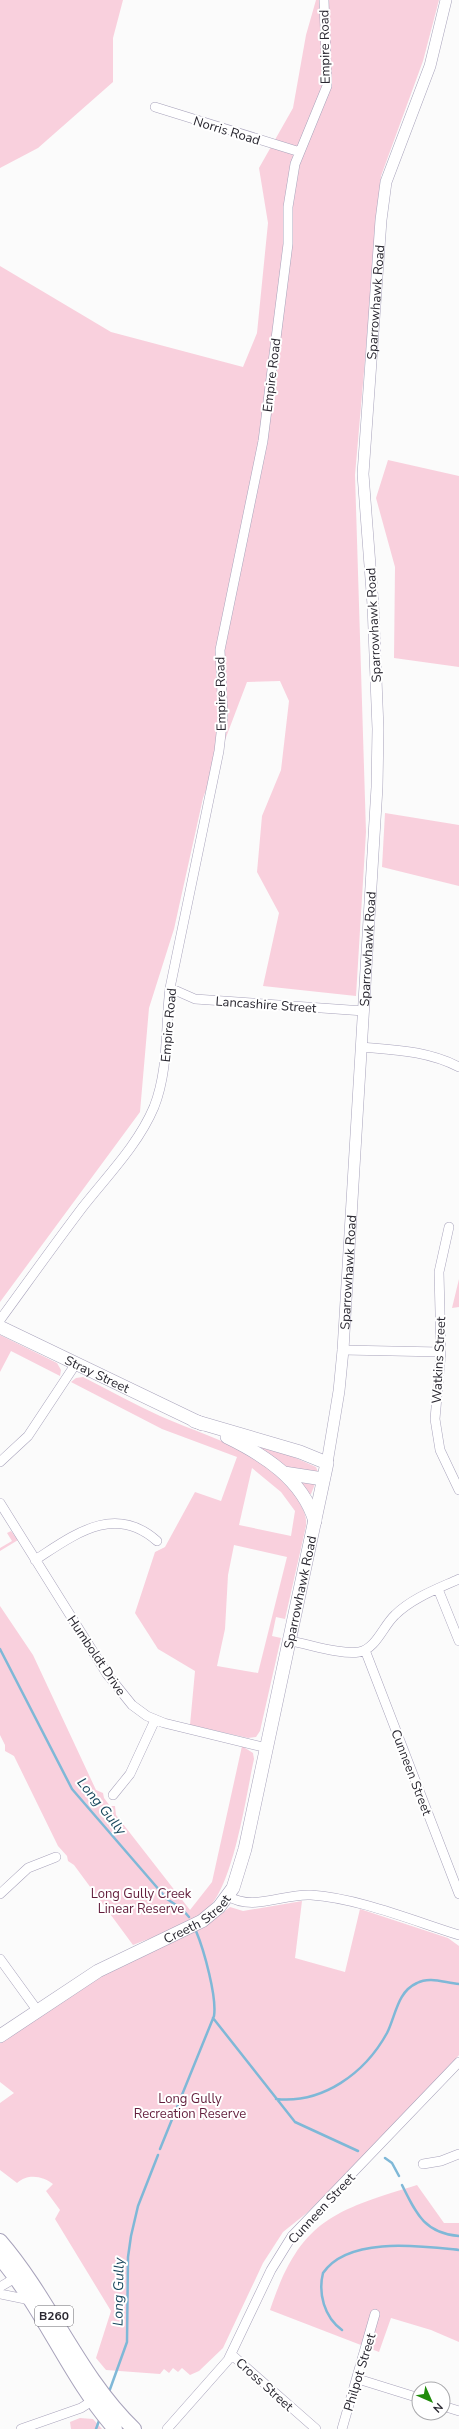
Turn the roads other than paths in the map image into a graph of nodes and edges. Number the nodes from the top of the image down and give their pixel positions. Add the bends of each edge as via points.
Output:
1 (324, 0) edge
2 (446, 0) edge
3 (155, 108) dead end
4 (300, 152) junction
5 (170, 988) junction
6 (364, 1011) junction
7 (362, 1047) junction
8 (459, 1067) edge
9 (449, 1227) dead end
10 (0, 1320) edge
11 (0, 1327) edge
12 (343, 1350) junction
13 (441, 1352) junction
14 (75, 1365) junction
15 (194, 1420) junction
16 (0, 1462) edge
17 (327, 1463) junction
18 (283, 1472) junction
19 (324, 1479) junction
20 (459, 1490) edge
21 (0, 1503) edge
22 (315, 1521) junction
23 (157, 1541) dead end
24 (35, 1560) junction
25 (459, 1579) edge
26 (438, 1589) junction
27 (290, 1641) junction
28 (459, 1641) edge
29 (365, 1650) junction
30 (155, 1720) junction
31 (267, 1748) junction
32 (113, 1795) dead end
33 (56, 1857) dead end
34 (0, 1894) edge
35 (459, 1894) edge
36 (228, 1896) junction
37 (459, 1935) edge
38 (0, 1959) edge
39 (37, 2010) junction
40 (0, 2036) edge
41 (459, 2062) edge
42 (459, 2154) edge
43 (423, 2164) dead end
44 (0, 2241) edge
45 (0, 2258) edge
46 (15, 2278) junction
47 (0, 2286) edge
48 (0, 2294) edge
49 (30, 2300) junction
50 (375, 2314) dead end
51 (232, 2354) junction
52 (358, 2379) junction
53 (411, 2396) edge
54 (102, 2405) junction
55 (21, 2429) edge
56 (115, 2429) edge
57 (134, 2429) edge
58 (167, 2429) edge
59 (316, 2429) edge
60 (342, 2429) edge

1 - 4 street, Empire Road via 327,86
2 - 6 street, Sparrowhawk Road via 430,66 386,182 380,226 363,474 371,568 378,729
3 - 4 street, Norris Road
4 - 5 street, Empire Road via 295,164 288,207 288,244 263,441 220,650 223,716 220,745
5 - 6 street, Lancashire Street via 195,999
5 - 10 street, Empire Road via 162,1077 154,1107 135,1141 65,1230
6 - 7 street, Sparrowhawk Road
7 - 8 street via 423,1053 442,1058
7 - 12 street, Sparrowhawk Road
9 - 13 street, Watkins Street via 439,1272
11 - 14 main road, Stray Street
12 - 13 street
12 - 17 street, Sparrowhawk Road
13 - 20 street, Watkins Street via 436,1430 440,1450
14 - 15 main road, Stray Street
14 - 16 street via 28,1436
15 - 17 main road, Stray Street via 300,1452
15 - 18 main road, Stray Street via 242,1444
17 - 19 main road, Sparrowhawk Road
18 - 19 main road via 304,1478
18 - 22 main road, Stray Street via 304,1495
19 - 22 main road, Sparrowhawk Road
21 - 24 street, Humboldt Drive
22 - 27 main road, Sparrowhawk Road
23 - 24 street via 134,1527 108,1523 80,1532
24 - 30 street, Humboldt Drive via 118,1690 139,1711
25 - 26 street
26 - 28 street
26 - 29 street via 395,1614
27 - 29 street via 348,1652
27 - 31 main road, Sparrowhawk Road
29 - 35 street, Cunneen Street
30 - 31 street, Humboldt Drive
30 - 32 street via 130,1774
31 - 36 main road, Sparrowhawk Road via 241,1865
33 - 34 street via 28,1868
36 - 37 street, Creeth Street via 245,1903 288,1895 327,1896
36 - 39 main road, Creeth Street via 202,1921 98,1971
38 - 39 street
39 - 40 main road, Creeth Street
41 - 51 street, Cunneen Street via 292,2236 270,2270
42 - 43 street
44 - 54 main road, B260 via 34,2283
45 - 46 main road, B260
46 - 47 street
46 - 49 main road, B260
48 - 49 street
49 - 54 main road, B260
50 - 52 street, Philpot Street
51 - 58 street, Cunneen Street
51 - 59 street, Cross Street
52 - 53 street
52 - 60 street, Philpot Street
54 - 55 street via 81,2408
54 - 56 main road, B260
54 - 57 main road, B260

